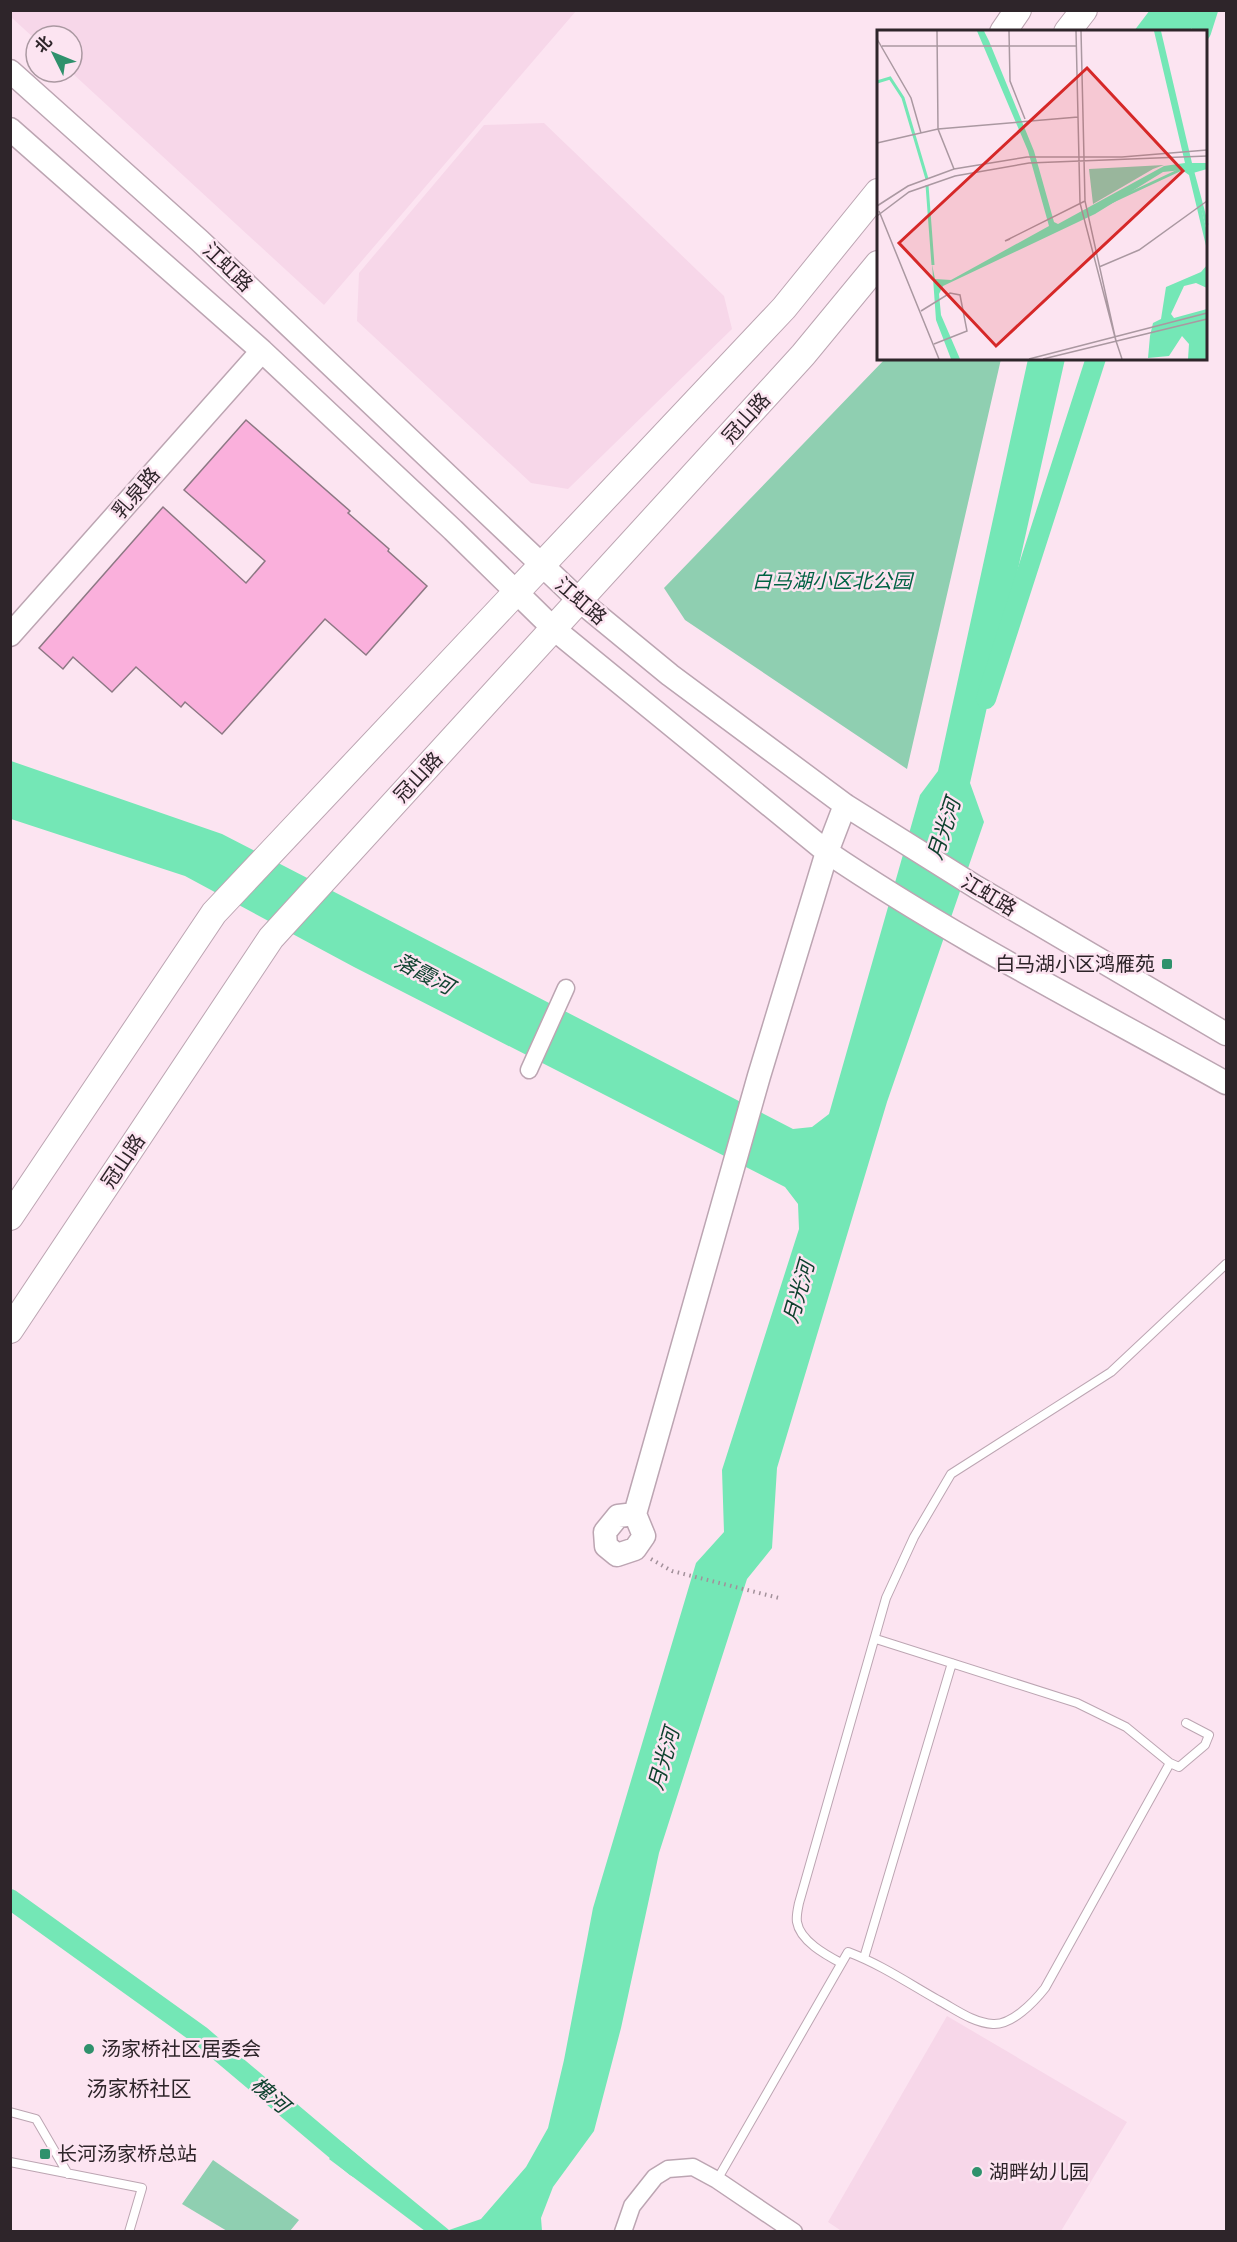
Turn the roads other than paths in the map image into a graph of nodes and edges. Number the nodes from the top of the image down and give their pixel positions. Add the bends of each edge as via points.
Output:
1 (1018, 10) edge
2 (1084, 10) edge
3 (1004, 30) edge
4 (1069, 30) edge
5 (10, 70) edge
6 (10, 129) edge
7 (877, 194) edge
8 (877, 266) edge
9 (262, 351) junction
10 (542, 566) junction
11 (517, 592) junction
12 (580, 601) junction
13 (554, 629) junction
14 (10, 635) edge
15 (845, 806) junction
16 (827, 852) junction
17 (566, 988) dead end
18 (1227, 1034) edge
19 (529, 1070) dead end
20 (1227, 1083) edge
21 (10, 1217) edge
22 (1227, 1264) edge
23 (10, 1330) edge
24 (634, 1514) dead end
25 (876, 1639) junction
26 (952, 1663) junction
27 (1186, 1723) dead end
28 (1170, 1763) junction
29 (864, 1958) junction
30 (841, 1963) junction
31 (10, 2112) edge
32 (10, 2162) edge
33 (68, 2174) junction
34 (717, 2180) junction
35 (129, 2232) edge
36 (623, 2232) edge
37 (794, 2232) edge

1 - 3 main road
2 - 4 main road
5 - 10 main road, 江虹路 via 200,241
6 - 9 main road, 江虹路
7 - 10 main road via 784,308
8 - 12 main road, 冠山路 via 803,355
9 - 11 main road, 江虹路
9 - 14 main road, 乳泉路
10 - 11 main road
10 - 12 main road, 江虹路
11 - 13 main road, 江虹路
11 - 21 main road via 214,913
12 - 13 main road, 冠山路
12 - 15 main road, 江虹路 via 670,675
13 - 16 main road, 江虹路
13 - 23 main road, 冠山路 via 271,938
15 - 16 main road
15 - 18 main road, 江虹路
16 - 20 main road, 江虹路 via 960,934
16 - 24 main road
17 - 19 street
22 - 25 lane via 1111,1372 951,1474 914,1537 886,1598
25 - 26 lane
25 - 30 lane via 798,1912 797,1922 807,1940
26 - 28 lane via 1077,1703 1126,1727
26 - 29 lane
27 - 28 lane via 1209,1735 1206,1745 1179,1767
28 - 29 lane via 1045,1988 1017,2016 995,2025 975,2020
29 - 30 lane via 848,1952
30 - 34 lane
31 - 33 lane via 36,2119
32 - 33 lane
33 - 35 lane via 142,2187
34 - 36 street via 693,2167 668,2169 644,2189 632,2206
34 - 37 street

